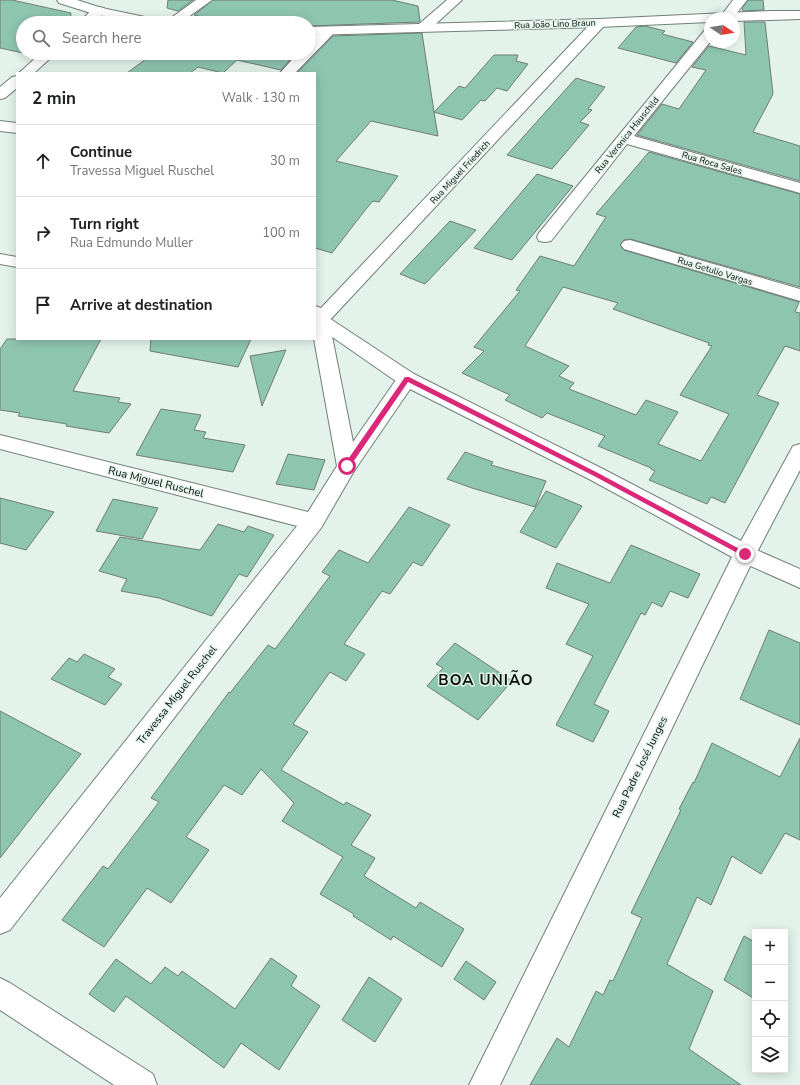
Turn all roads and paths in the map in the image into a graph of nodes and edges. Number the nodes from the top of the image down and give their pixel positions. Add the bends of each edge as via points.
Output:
1 (64, 0) edge
2 (205, 0) edge
3 (455, 0) edge
4 (740, 0) edge
5 (99, 11) junction
6 (729, 12) edge
7 (800, 15) edge
8 (93, 16) edge
9 (122, 16) edge
10 (181, 16) edge
11 (740, 17) edge
12 (704, 18) edge
13 (599, 23) junction
14 (422, 28) junction
15 (328, 31) junction
16 (316, 32) edge
17 (704, 40) edge
18 (316, 43) edge
19 (41, 60) edge
20 (299, 60) edge
21 (27, 72) edge
22 (287, 72) edge
23 (16, 81) edge
24 (0, 95) edge
25 (0, 126) edge
26 (16, 128) edge
27 (624, 138) junction
28 (800, 188) edge
29 (545, 237) dead end
30 (630, 245) dead end
31 (0, 259) edge
32 (16, 262) edge
33 (800, 295) edge
34 (317, 317) edge
35 (407, 379) junction
36 (0, 442) edge
37 (800, 451) edge
38 (347, 466) junction
39 (313, 522) junction
40 (745, 554) junction
41 (800, 579) edge
42 (0, 920) edge
43 (0, 993) edge
44 (142, 1085) edge
45 (484, 1085) edge

1 - 5 street
2 - 10 street
3 - 14 street
4 - 6 street
5 - 8 street
5 - 9 street
7 - 11 street, Rua João Lino Braun
12 - 13 street, Rua João Lino Braun
13 - 14 street, Rua João Lino Braun
13 - 34 street, Rua Miguel Friedrich
14 - 15 street, Rua João Lino Braun
15 - 16 street, Rua João Lino Braun
15 - 18 street
17 - 27 street, Rua Veronica Hauschild
19 - 21 street
20 - 22 street
23 - 24 street
25 - 26 street
27 - 28 street, Rua Roca Sales
27 - 29 street, Rua Veronica Hauschild
30 - 33 street, Rua Getulio Vargas
31 - 32 street
34 - 35 street
34 - 38 street
35 - 38 street, Travessa Miguel Ruschel
35 - 40 street via 596,474
36 - 39 street, Rua Miguel Ruschel
37 - 40 street, Rua Padre José Junges
38 - 39 street, Travessa Miguel Ruschel
39 - 42 street, Travessa Miguel Ruschel
40 - 41 street
40 - 45 street, Rua Padre José Junges
43 - 44 street

